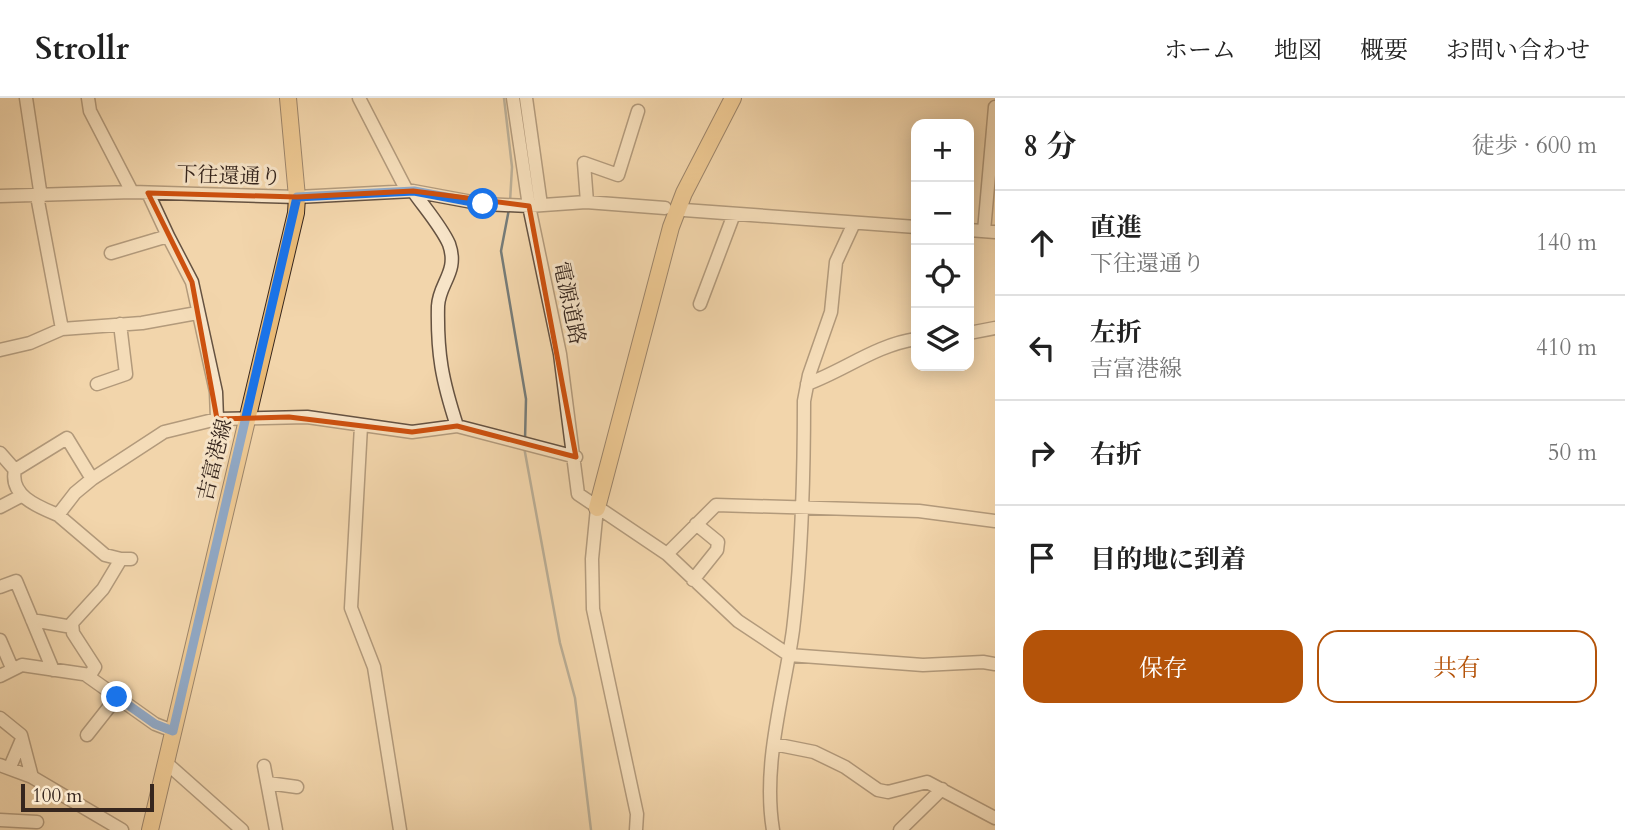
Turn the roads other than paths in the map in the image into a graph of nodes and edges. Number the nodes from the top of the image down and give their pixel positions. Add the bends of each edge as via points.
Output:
1 (26, 98) edge
2 (88, 98) edge
3 (288, 98) edge
4 (359, 98) edge
5 (513, 98) edge
6 (526, 98) edge
7 (733, 98) edge
8 (995, 107) edge
9 (638, 111) dead end
10 (410, 191) junction
11 (132, 192) junction
12 (148, 193) junction
13 (0, 197) edge
14 (39, 197) junction
15 (297, 197) junction
16 (587, 202) junction
17 (535, 205) junction
18 (664, 208) dead end
19 (684, 210) dead end
20 (734, 214) junction
21 (854, 223) junction
22 (911, 227) edge
23 (990, 231) edge
24 (169, 236) junction
25 (111, 253) dead end
26 (700, 304) dead end
27 (197, 313) junction
28 (120, 324) junction
29 (995, 328) edge
30 (62, 329) junction
31 (974, 331) edge
32 (911, 341) edge
33 (0, 350) edge
34 (97, 384) dead end
35 (807, 384) junction
36 (248, 416) junction
37 (217, 419) junction
38 (361, 426) junction
39 (457, 426) junction
40 (0, 453) edge
41 (576, 457) junction
42 (15, 470) junction
43 (92, 479) junction
44 (21, 496) junction
45 (0, 507) edge
46 (597, 508) junction
47 (802, 508) junction
48 (58, 515) junction
49 (995, 522) edge
50 (696, 524) junction
51 (667, 554) junction
52 (693, 580) junction
53 (0, 587) edge
54 (32, 620) junction
55 (72, 627) junction
56 (0, 640) edge
57 (789, 655) junction
58 (995, 664) edge
59 (12, 668) junction
60 (53, 670) junction
61 (86, 675) junction
62 (0, 676) edge
63 (117, 697) junction
64 (0, 718) edge
65 (173, 731) junction
66 (87, 735) dead end
67 (22, 739) junction
68 (774, 744) junction
69 (165, 765) junction
70 (5, 766) edge
71 (264, 766) dead end
72 (32, 777) junction
73 (268, 783) junction
74 (298, 787) dead end
75 (942, 789) junction
76 (995, 818) edge
77 (0, 820) edge
78 (37, 822) dead end
79 (122, 830) edge
80 (150, 830) edge
81 (242, 830) edge
82 (276, 830) edge
83 (400, 830) edge
84 (636, 830) edge
85 (773, 830) edge
86 (900, 830) edge

1 - 14 street
2 - 11 street via 90,111
3 - 15 main road, 吉富港線
4 - 10 street
5 - 17 street, 電源道路
6 - 17 street
7 - 46 main road via 671,227
8 - 23 street
9 - 16 street via 618,175 584,163
10 - 15 street, 下往還通り
10 - 17 street, 下往還通り via 483,204
10 - 39 street via 449,245 452,269 438,302 438,351 441,378
11 - 12 street, 下往還通り
11 - 14 street, 下往還通り
12 - 15 street, 下往還通り
12 - 24 street
13 - 14 street, 下往還通り
14 - 30 street
15 - 36 main road, 吉富港線
16 - 17 street, 下往還通り
16 - 18 street, 下往還通り
17 - 41 street, 電源道路
19 - 20 street
20 - 21 street
20 - 26 street
21 - 22 street
21 - 35 street via 836,262 831,312
24 - 25 street
24 - 27 street via 187,267
27 - 28 street
27 - 37 street via 216,392
28 - 30 street
28 - 34 street via 126,374
29 - 31 street
30 - 33 street
32 - 35 street via 879,348 851,366
35 - 47 street
36 - 37 street
36 - 38 street via 307,417
36 - 65 main road, 吉富港線
37 - 43 street via 164,432
38 - 39 street via 412,432
38 - 83 street via 351,608 374,667
39 - 41 street
40 - 42 street
41 - 46 street, 電源道路 via 578,494
42 - 43 street via 66,438
42 - 44 street via 13,478
43 - 48 street
44 - 45 street
44 - 48 street
46 - 51 street
46 - 84 street via 593,609 637,814
47 - 49 street via 919,511
47 - 50 street via 716,505
47 - 57 street
48 - 55 street via 105,555 126,559
50 - 51 street
50 - 52 street via 718,542 717,550
51 - 52 street
52 - 57 street via 738,621
53 - 54 street via 16,581
54 - 55 street
54 - 60 street
55 - 61 street via 95,667
56 - 59 street
57 - 58 street via 923,666
57 - 68 street
59 - 60 street
59 - 62 street
60 - 61 street
61 - 63 street
63 - 65 street
63 - 66 street
64 - 67 street
65 - 69 main road, 吉富港線
67 - 70 street
67 - 72 street
68 - 75 street via 814,752 878,790 888,792 927,782
68 - 85 street via 769,809
69 - 80 main road, 吉富港線
69 - 81 street
70 - 72 street
71 - 73 street
72 - 79 street
73 - 74 street
73 - 82 street
75 - 76 street
75 - 86 street
77 - 78 street

